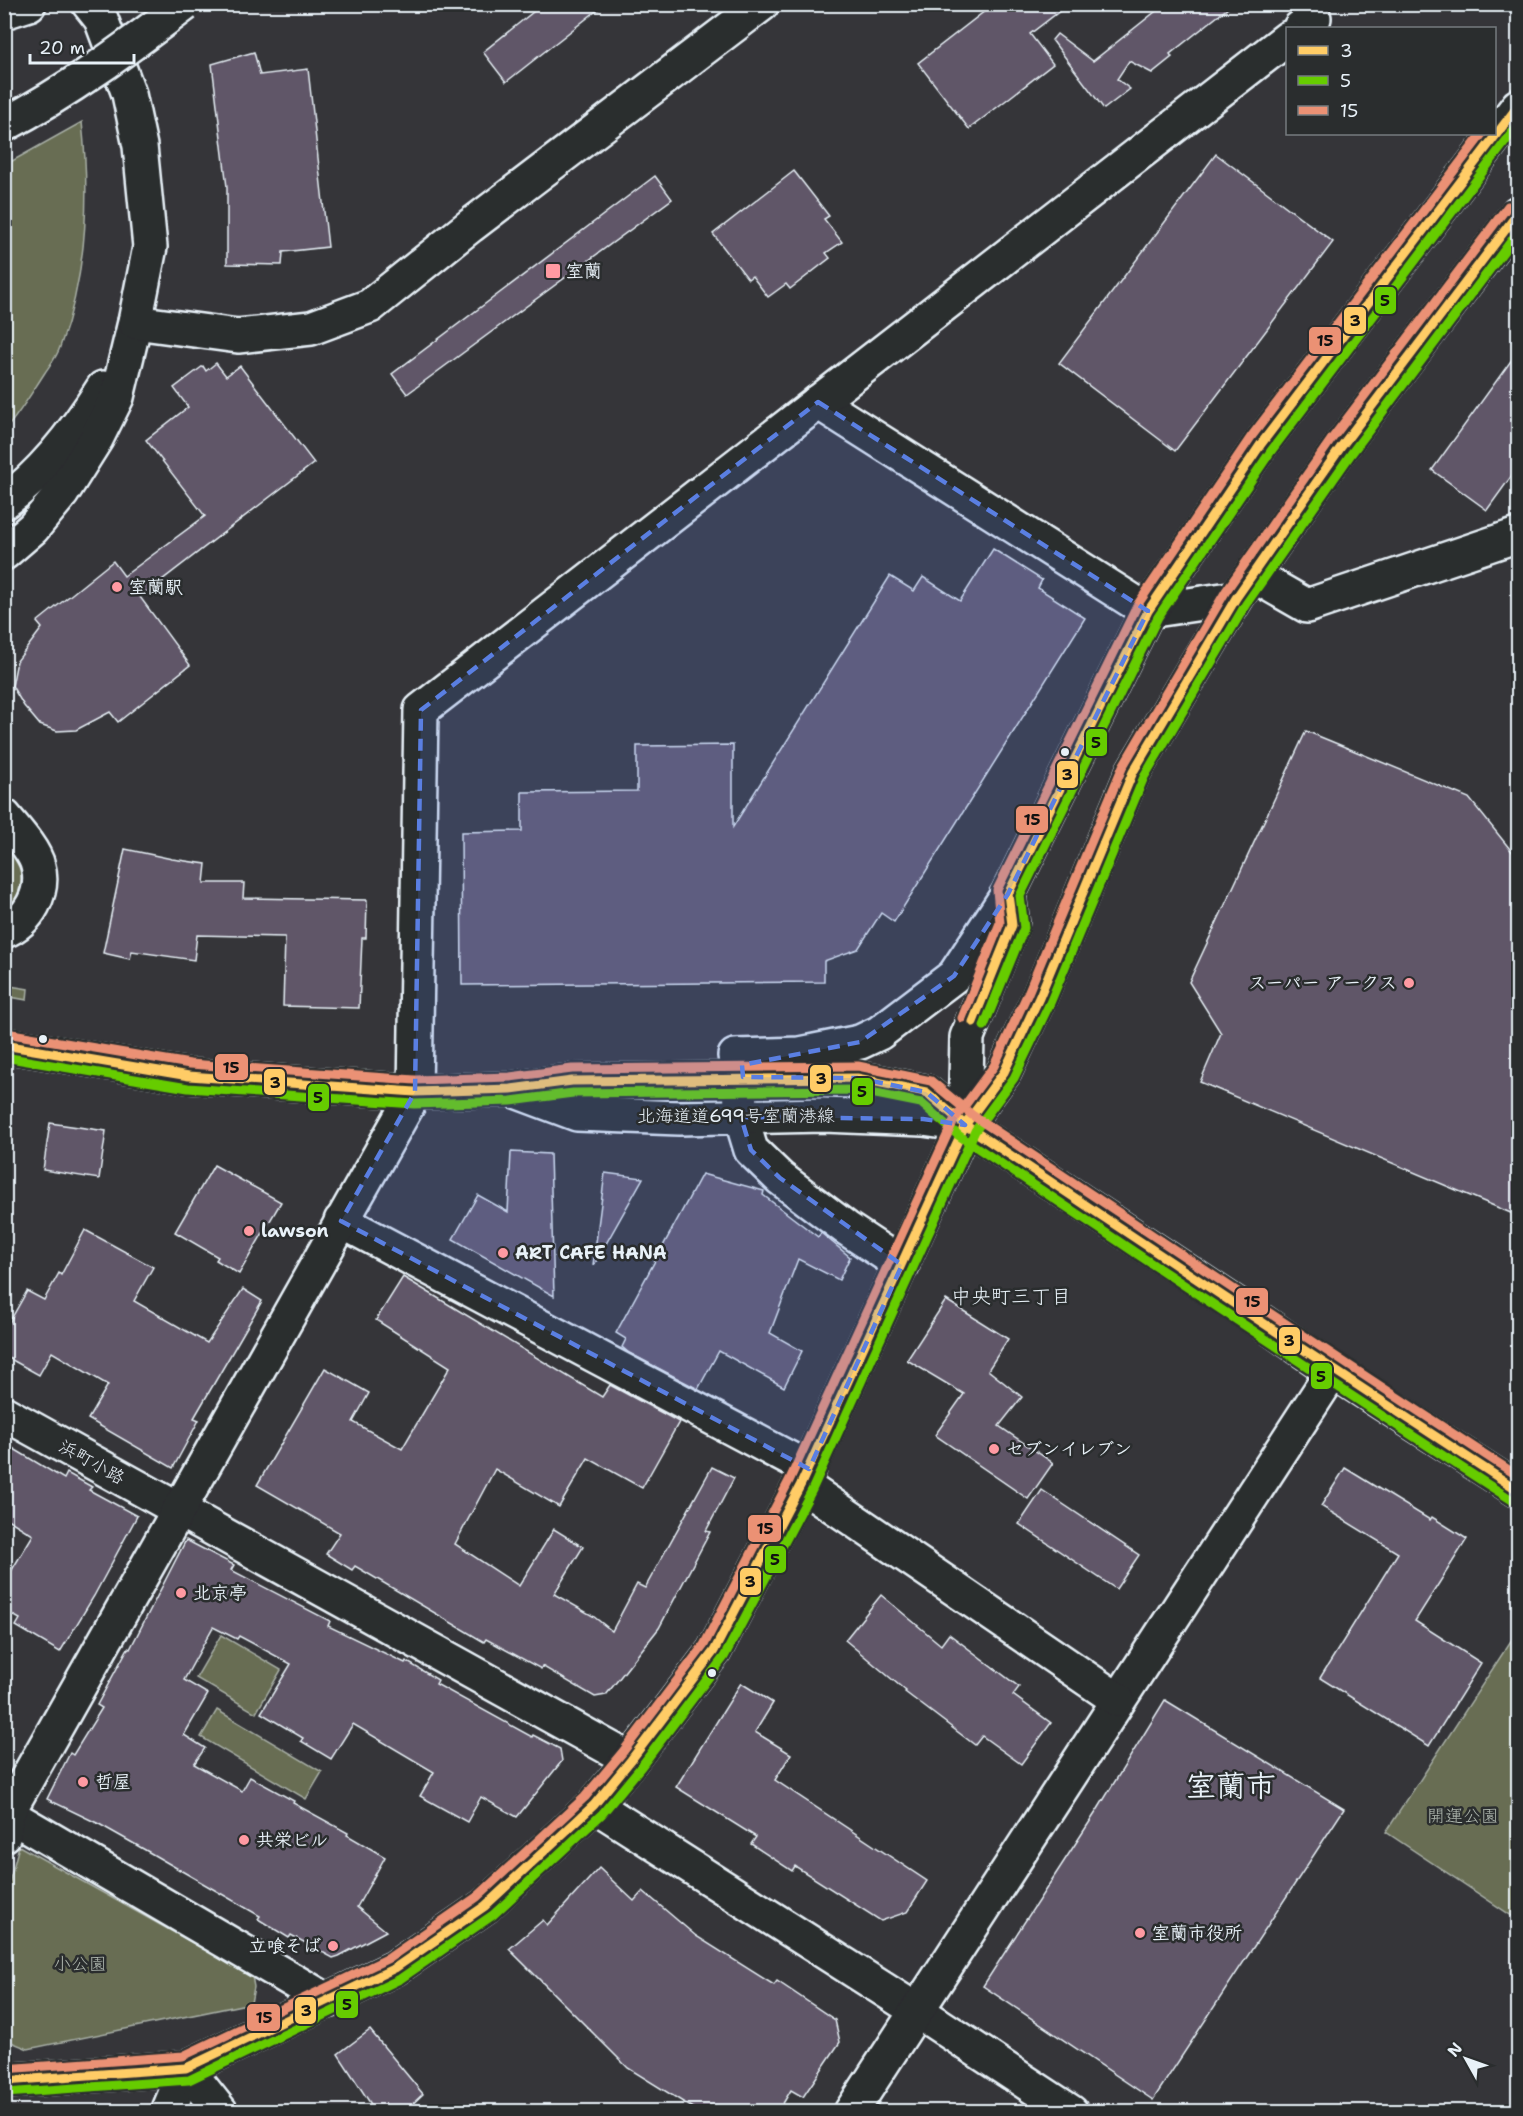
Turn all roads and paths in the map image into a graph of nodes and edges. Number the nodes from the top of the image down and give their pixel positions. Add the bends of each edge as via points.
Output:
1 (29, 4) edge
2 (89, 4) edge
3 (185, 4) edge
4 (762, 4) edge
5 (4, 12) edge
6 (1286, 39) edge
7 (1518, 106) edge
8 (4, 125) edge
9 (1496, 135) edge
10 (1496, 135) edge
11 (1518, 213) edge
12 (135, 322) junction
13 (819, 402) junction
14 (4, 502) edge
15 (1518, 536) edge
16 (4, 553) edge
17 (1245, 587) junction
18 (1148, 611) junction
19 (4, 816) edge
20 (1008, 894) junction
21 (4, 930) edge
22 (4, 1045) edge
23 (740, 1067) junction
24 (511, 1089) junction
25 (414, 1092) junction
26 (741, 1117) junction
27 (965, 1125) junction
28 (341, 1221) junction
29 (902, 1264) junction
30 (1333, 1371) junction
31 (4, 1413) edge
32 (805, 1476) junction
33 (1518, 1490) edge
34 (179, 1510) junction
35 (1118, 1700) junction
36 (631, 1760) junction
37 (594, 1805) junction
38 (6, 1820) edge
39 (328, 2001) junction
40 (916, 2010) junction
41 (186, 2068) junction
42 (4, 2081) edge
43 (168, 2112) edge
44 (221, 2112) edge
45 (851, 2112) edge
46 (1071, 2112) edge

1 - 5 main road
2 - 12 main road via 101,19 129,94 140,146 150,247
3 - 8 main road, bridge via 93,73
4 - 12 main road via 370,306 311,328 238,336
6 - 13 main road
7 - 10 main road, 北海道道699号室蘭港線
9 - 18 main road, 北海道道699号室蘭港線 via 1261,444
11 - 17 main road via 1341,447
12 - 14 main road via 103,389 65,442 26,486
12 - 16 main road via 117,397 96,439 62,493 33,528
13 - 18 main road
13 - 25 main road via 421,710
15 - 17 main road via 1307,606
17 - 18 main road
17 - 27 main road via 1133,772 1004,1072
18 - 20 main road, 北海道道699号室蘭港線
19 - 21 main road via 38,865 39,879 36,900 26,916
20 - 23 main road, 北海道道699号室蘭港線 via 954,976 879,1033 860,1042
20 - 27 main road via 1012,925 968,1036
22 - 25 main road, 北海道道699号室蘭港線 via 189,1076
23 - 24 main road, 北海道道699号室蘭港線 via 575,1062
23 - 26 main road
23 - 27 main road, 北海道道699号室蘭港線 via 857,1078 926,1092
24 - 25 main road, 北海道道699号室蘭港線
24 - 26 main road, 北海道道699号室蘭港線 via 577,1114
25 - 28 main road
26 - 27 main road, 北海道道699号室蘭港線 via 912,1118
26 - 29 main road via 751,1150 780,1178
27 - 29 main road
27 - 30 main road
28 - 32 main road
28 - 34 main road
29 - 32 main road
30 - 33 main road
30 - 35 main road
31 - 34 main road, 浜町小路
32 - 35 main road
32 - 36 main road via 714,1650
34 - 36 main road, 浜町小路
34 - 38 main road
35 - 40 main road
36 - 37 main road
37 - 39 main road via 485,1906 395,1968
37 - 40 main road
38 - 39 main road
39 - 41 main road
40 - 45 main road
40 - 46 main road
41 - 42 main road
41 - 43 main road
41 - 44 main road

